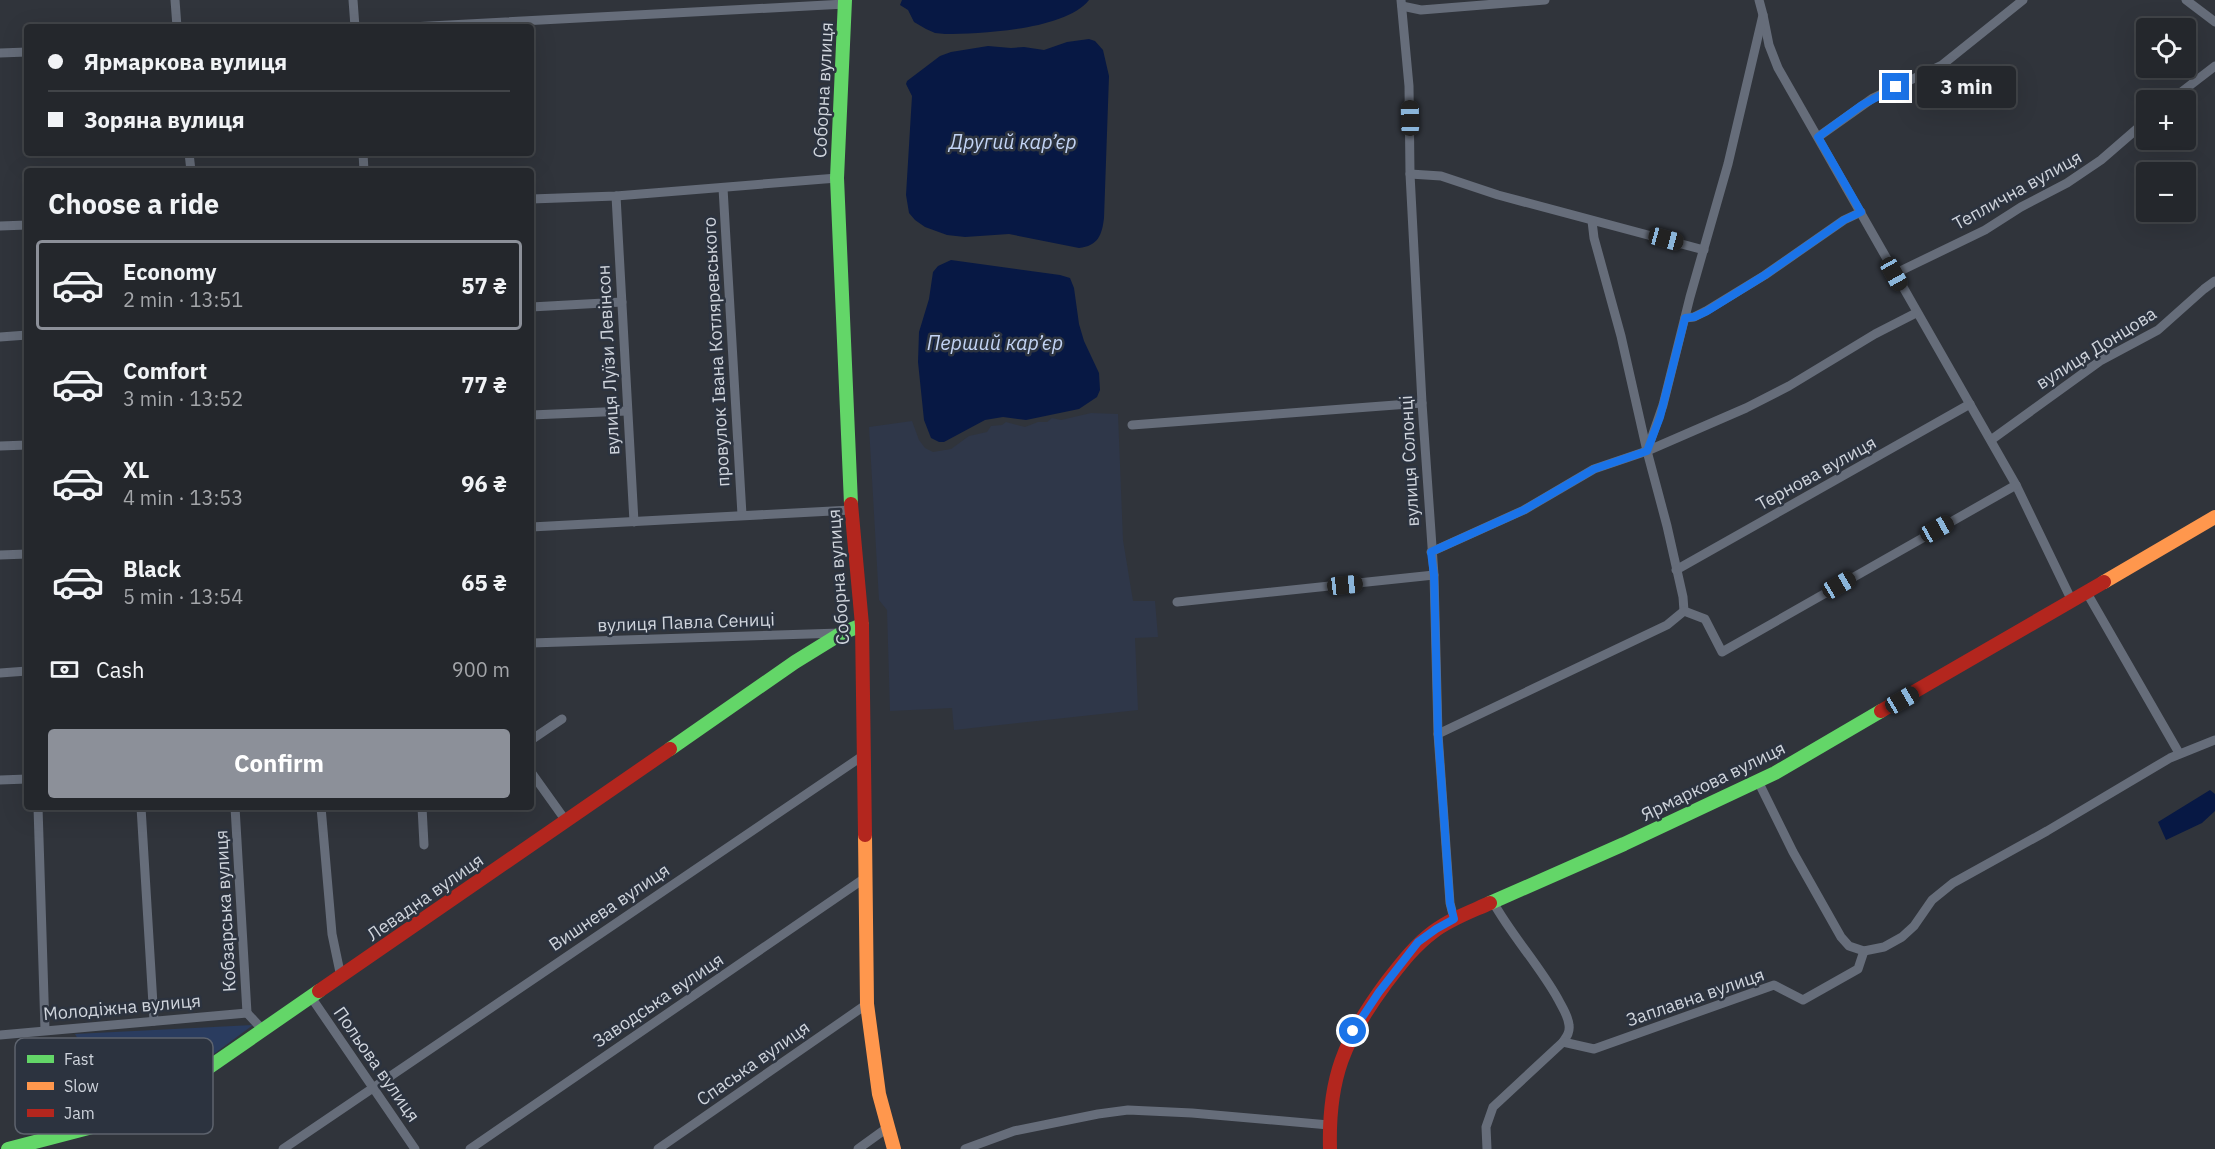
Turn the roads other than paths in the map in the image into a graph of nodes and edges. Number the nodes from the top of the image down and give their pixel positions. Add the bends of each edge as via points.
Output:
1 (175, 0) edge
2 (353, 0) edge
3 (1545, 0) edge
4 (1759, 0) edge
5 (2023, 0) edge
6 (2186, 0) edge
7 (845, 2) edge
8 (1401, 3) edge
9 (1763, 15) junction
10 (2215, 22) edge
11 (177, 24) edge
12 (355, 24) edge
13 (463, 24) edge
14 (24, 52) edge
15 (0, 53) edge
16 (2215, 66) edge
17 (2184, 90) edge
18 (2136, 130) edge
19 (1818, 137) junction
20 (1410, 174) junction
21 (837, 178) junction
22 (723, 188) junction
23 (616, 196) junction
24 (534, 199) edge
25 (1861, 212) junction
26 (1592, 221) junction
27 (24, 225) edge
28 (0, 226) edge
29 (1704, 250) junction
30 (1894, 274) junction
31 (2215, 281) edge
32 (622, 302) junction
33 (534, 307) edge
34 (1916, 313) junction
35 (1685, 318) junction
36 (24, 335) edge
37 (0, 336) edge
38 (1422, 403) junction
39 (1970, 404) junction
40 (627, 411) junction
41 (534, 415) edge
42 (1132, 425) dead end
43 (1991, 440) junction
44 (24, 445) edge
45 (0, 446) edge
46 (1647, 451) junction
47 (2016, 484) junction
48 (851, 510) junction
49 (742, 515) junction
50 (2215, 517) edge
51 (634, 522) junction
52 (534, 527) edge
53 (1431, 552) junction
54 (24, 554) edge
55 (0, 555) edge
56 (1677, 570) junction
57 (1434, 575) junction
58 (2087, 593) junction
59 (2072, 601) junction
60 (1177, 602) dead end
61 (1684, 611) junction
62 (862, 625) junction
63 (842, 633) junction
64 (534, 643) edge
65 (24, 671) edge
66 (0, 673) edge
67 (562, 719) dead end
68 (1438, 734) junction
69 (534, 738) edge
70 (2215, 740) edge
71 (2179, 753) junction
72 (864, 755) junction
73 (534, 776) edge
74 (24, 779) edge
75 (0, 780) edge
76 (1758, 781) junction
77 (38, 810) edge
78 (141, 810) edge
79 (235, 810) edge
80 (321, 810) edge
81 (422, 810) edge
82 (566, 821) junction
83 (424, 845) dead end
84 (865, 878) junction
85 (1493, 902) junction
86 (1454, 919) junction
87 (1864, 951) junction
88 (341, 977) junction
89 (311, 997) junction
90 (867, 1004) junction
91 (247, 1013) junction
92 (154, 1021) junction
93 (45, 1030) junction
94 (262, 1030) junction
95 (0, 1035) edge
96 (1563, 1042) junction
97 (213, 1064) edge
98 (374, 1087) junction
99 (1329, 1125) junction
100 (887, 1128) junction
101 (66, 1134) edge
102 (8, 1149) edge
103 (283, 1149) edge
104 (415, 1149) edge
105 (470, 1149) edge
106 (658, 1149) edge
107 (858, 1149) edge
108 (894, 1149) edge
109 (964, 1149) edge
110 (1330, 1149) edge
111 (1487, 1149) edge

1 - 11 street
2 - 12 street
3 - 8 street via 1421,10
4 - 9 street
5 - 19 street via 1947,62 1873,98
6 - 10 street
7 - 13 street
7 - 21 street, Соборна вулиця
8 - 20 street, вулиця Солонці via 1410,106
9 - 19 street via 1778,68
9 - 29 street
14 - 15 street
16 - 17 street
18 - 30 street, Теплична вулиця via 2072,180 1984,230
19 - 25 street
20 - 26 street via 1441,176
20 - 38 street, вулиця Солонці
21 - 22 street
21 - 48 street, Соборна вулиця
22 - 23 street
22 - 49 street, провулок Івана Котляревського
23 - 24 street
23 - 32 street, вулиця Луїзи Левінсон
25 - 30 street
25 - 35 street via 1707,311
26 - 29 street
26 - 46 street
27 - 28 street
29 - 35 street
30 - 34 street
31 - 43 street, вулиця Донцова via 2158,330 2100,361
32 - 33 street
32 - 40 street, вулиця Луїзи Левінсон
34 - 39 street
34 - 46 street via 1789,386
35 - 46 street via 1661,413
36 - 37 street
38 - 42 street
38 - 53 street, вулиця Солонці
39 - 43 street
39 - 56 street, Тернова вулиця
40 - 41 street
40 - 51 street, вулиця Луїзи Левінсон
43 - 47 street
44 - 45 street
46 - 53 street via 1594,469 1524,510
46 - 56 street
47 - 59 street
47 - 61 street via 1722,652 1705,618
48 - 49 street
48 - 62 street, Соборна вулиця
49 - 51 street
50 - 58 street, Ярмаркова вулиця
51 - 52 street
53 - 57 street, вулиця Солонці
54 - 55 street
56 - 61 street
57 - 60 street
57 - 68 street, вулиця Солонці
58 - 59 street, Ярмаркова вулиця
58 - 71 street
59 - 76 street, Ярмаркова вулиця
61 - 68 street via 1667,625
62 - 63 street, Левадна вулиця
62 - 72 street, Соборна вулиця
63 - 64 street, вулиця Павла Сениці
63 - 82 street, Левадна вулиця
65 - 66 street
67 - 69 street
68 - 86 street, вулиця Солонці
70 - 71 street
71 - 87 street via 1953,883 1932,900 1902,937 1884,947
72 - 84 street, Соборна вулиця
72 - 98 street, Вишнева вулиця
73 - 82 street
74 - 75 street
76 - 85 street, Ярмаркова вулиця
76 - 87 street via 1840,937 1849,946
77 - 93 street
78 - 92 street
79 - 91 street, Кобзарська вулиця
80 - 88 street via 330,923
81 - 83 street
82 - 88 street, Левадна вулиця
84 - 90 street, Соборна вулиця
84 - 105 street, Заводська вулиця
85 - 86 street, Ярмаркова вулиця
85 - 96 street via 1567,1016 1569,1030
86 - 99 street, Ярмаркова вулиця via 1418,942 1353,1031 1333,1084
87 - 96 street, Заплавна вулиця via 1858,969 1803,1000 1774,985 1594,1049
88 - 89 street, Левадна вулиця
89 - 94 street, Левадна вулиця
89 - 98 street, Польова вулиця
90 - 100 street, Соборна вулиця
90 - 106 street, Спаська вулиця
91 - 92 street, Молодіжна вулиця
91 - 94 street
92 - 93 street, Молодіжна вулиця
93 - 95 street, Молодіжна вулиця
94 - 97 street, Левадна вулиця
96 - 111 street via 1493,1107 1486,1127
98 - 103 street, Вишнева вулиця
98 - 104 street, Польова вулиця
99 - 109 street via 1128,1110 1014,1131
99 - 110 street, Ярмаркова вулиця
100 - 107 street
100 - 108 street, Соборна вулиця
101 - 102 street, Левадна вулиця

